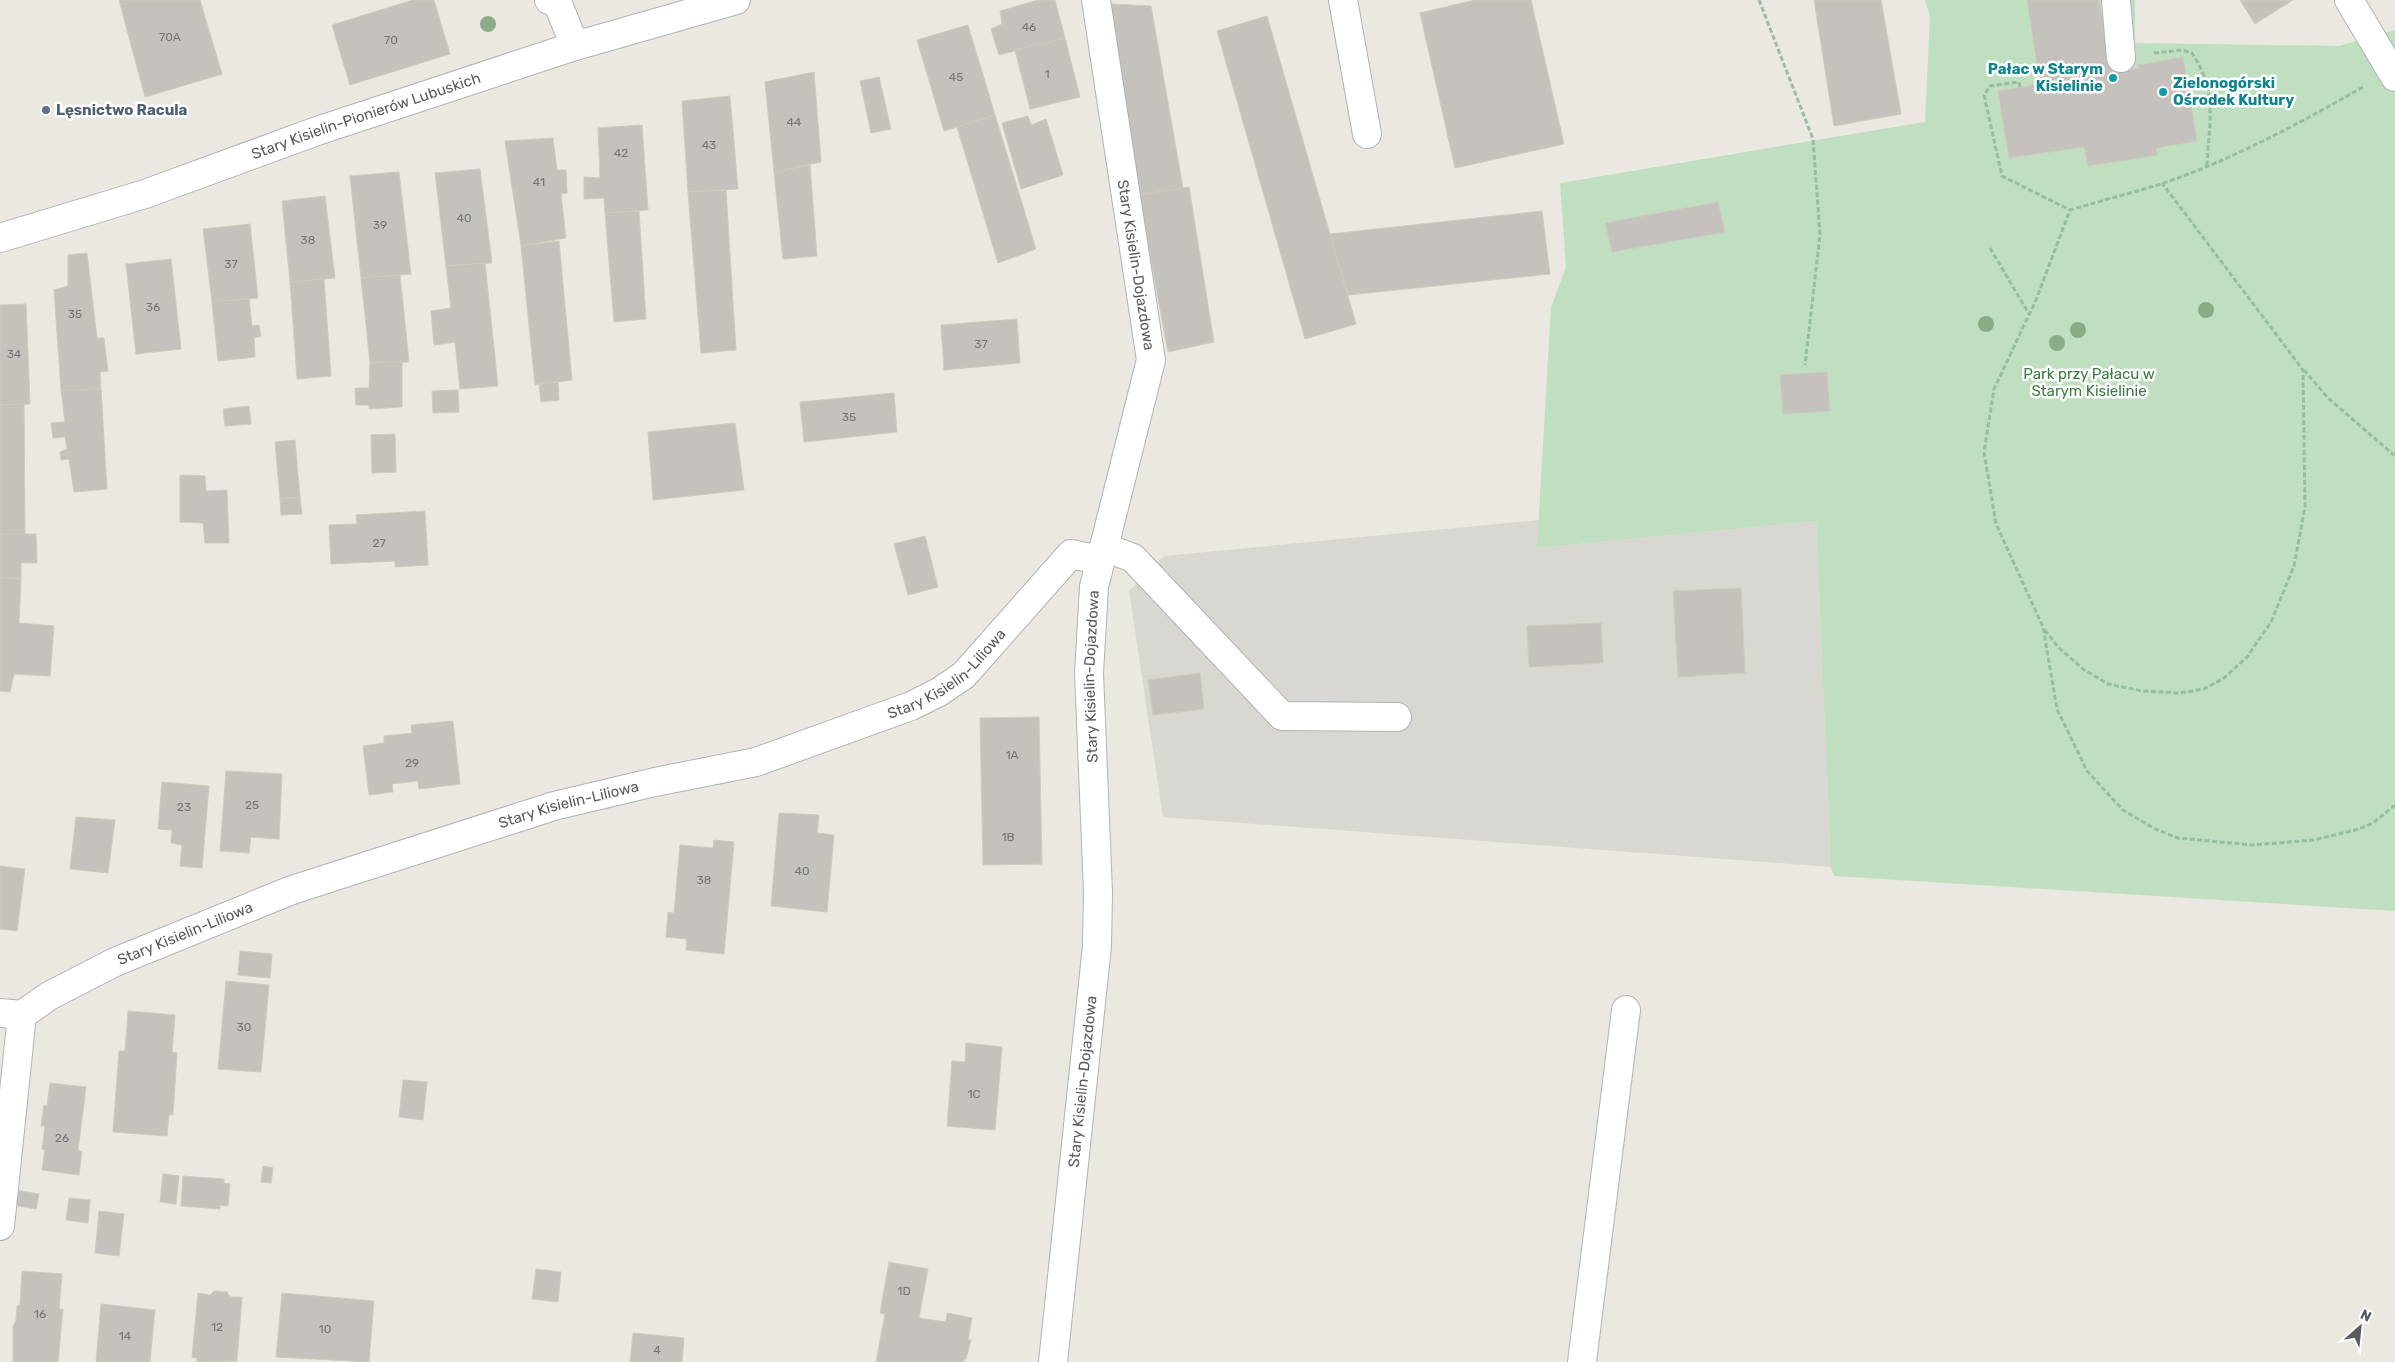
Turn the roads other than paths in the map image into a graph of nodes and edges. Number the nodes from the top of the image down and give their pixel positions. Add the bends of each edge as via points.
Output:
1 (548, 0) edge
2 (736, 0) edge
3 (1096, 0) edge
4 (1343, 0) edge
5 (2116, 0) edge
6 (2349, 0) edge
7 (575, 46) junction
8 (2122, 58) road end
9 (2393, 74) edge
10 (1367, 134) dead end
11 (0, 238) edge
12 (1102, 553) junction
13 (1397, 717) dead end
14 (1626, 1010) dead end
15 (11, 1014) edge
16 (0, 1226) edge
17 (1053, 1362) edge
18 (1582, 1362) edge

1 - 7 street via 558,4
2 - 7 street, Stary Kisielin-Pionierów Lubuskich
3 - 12 street, Stary Kisielin-Dojazdowa via 1151,360
4 - 10 street
5 - 8 street
6 - 9 street
7 - 11 street, Stary Kisielin-Pionierów Lubuskich via 317,131 145,194
12 - 13 street via 1133,558 1282,716
12 - 15 street, Stary Kisielin-Liliowa via 1071,554 964,675 912,706 756,762 554,806 292,890 115,962
12 - 17 street, Stary Kisielin-Dojazdowa via 1094,588 1089,673 1098,892 1097,946
14 - 18 street
15 - 16 street

